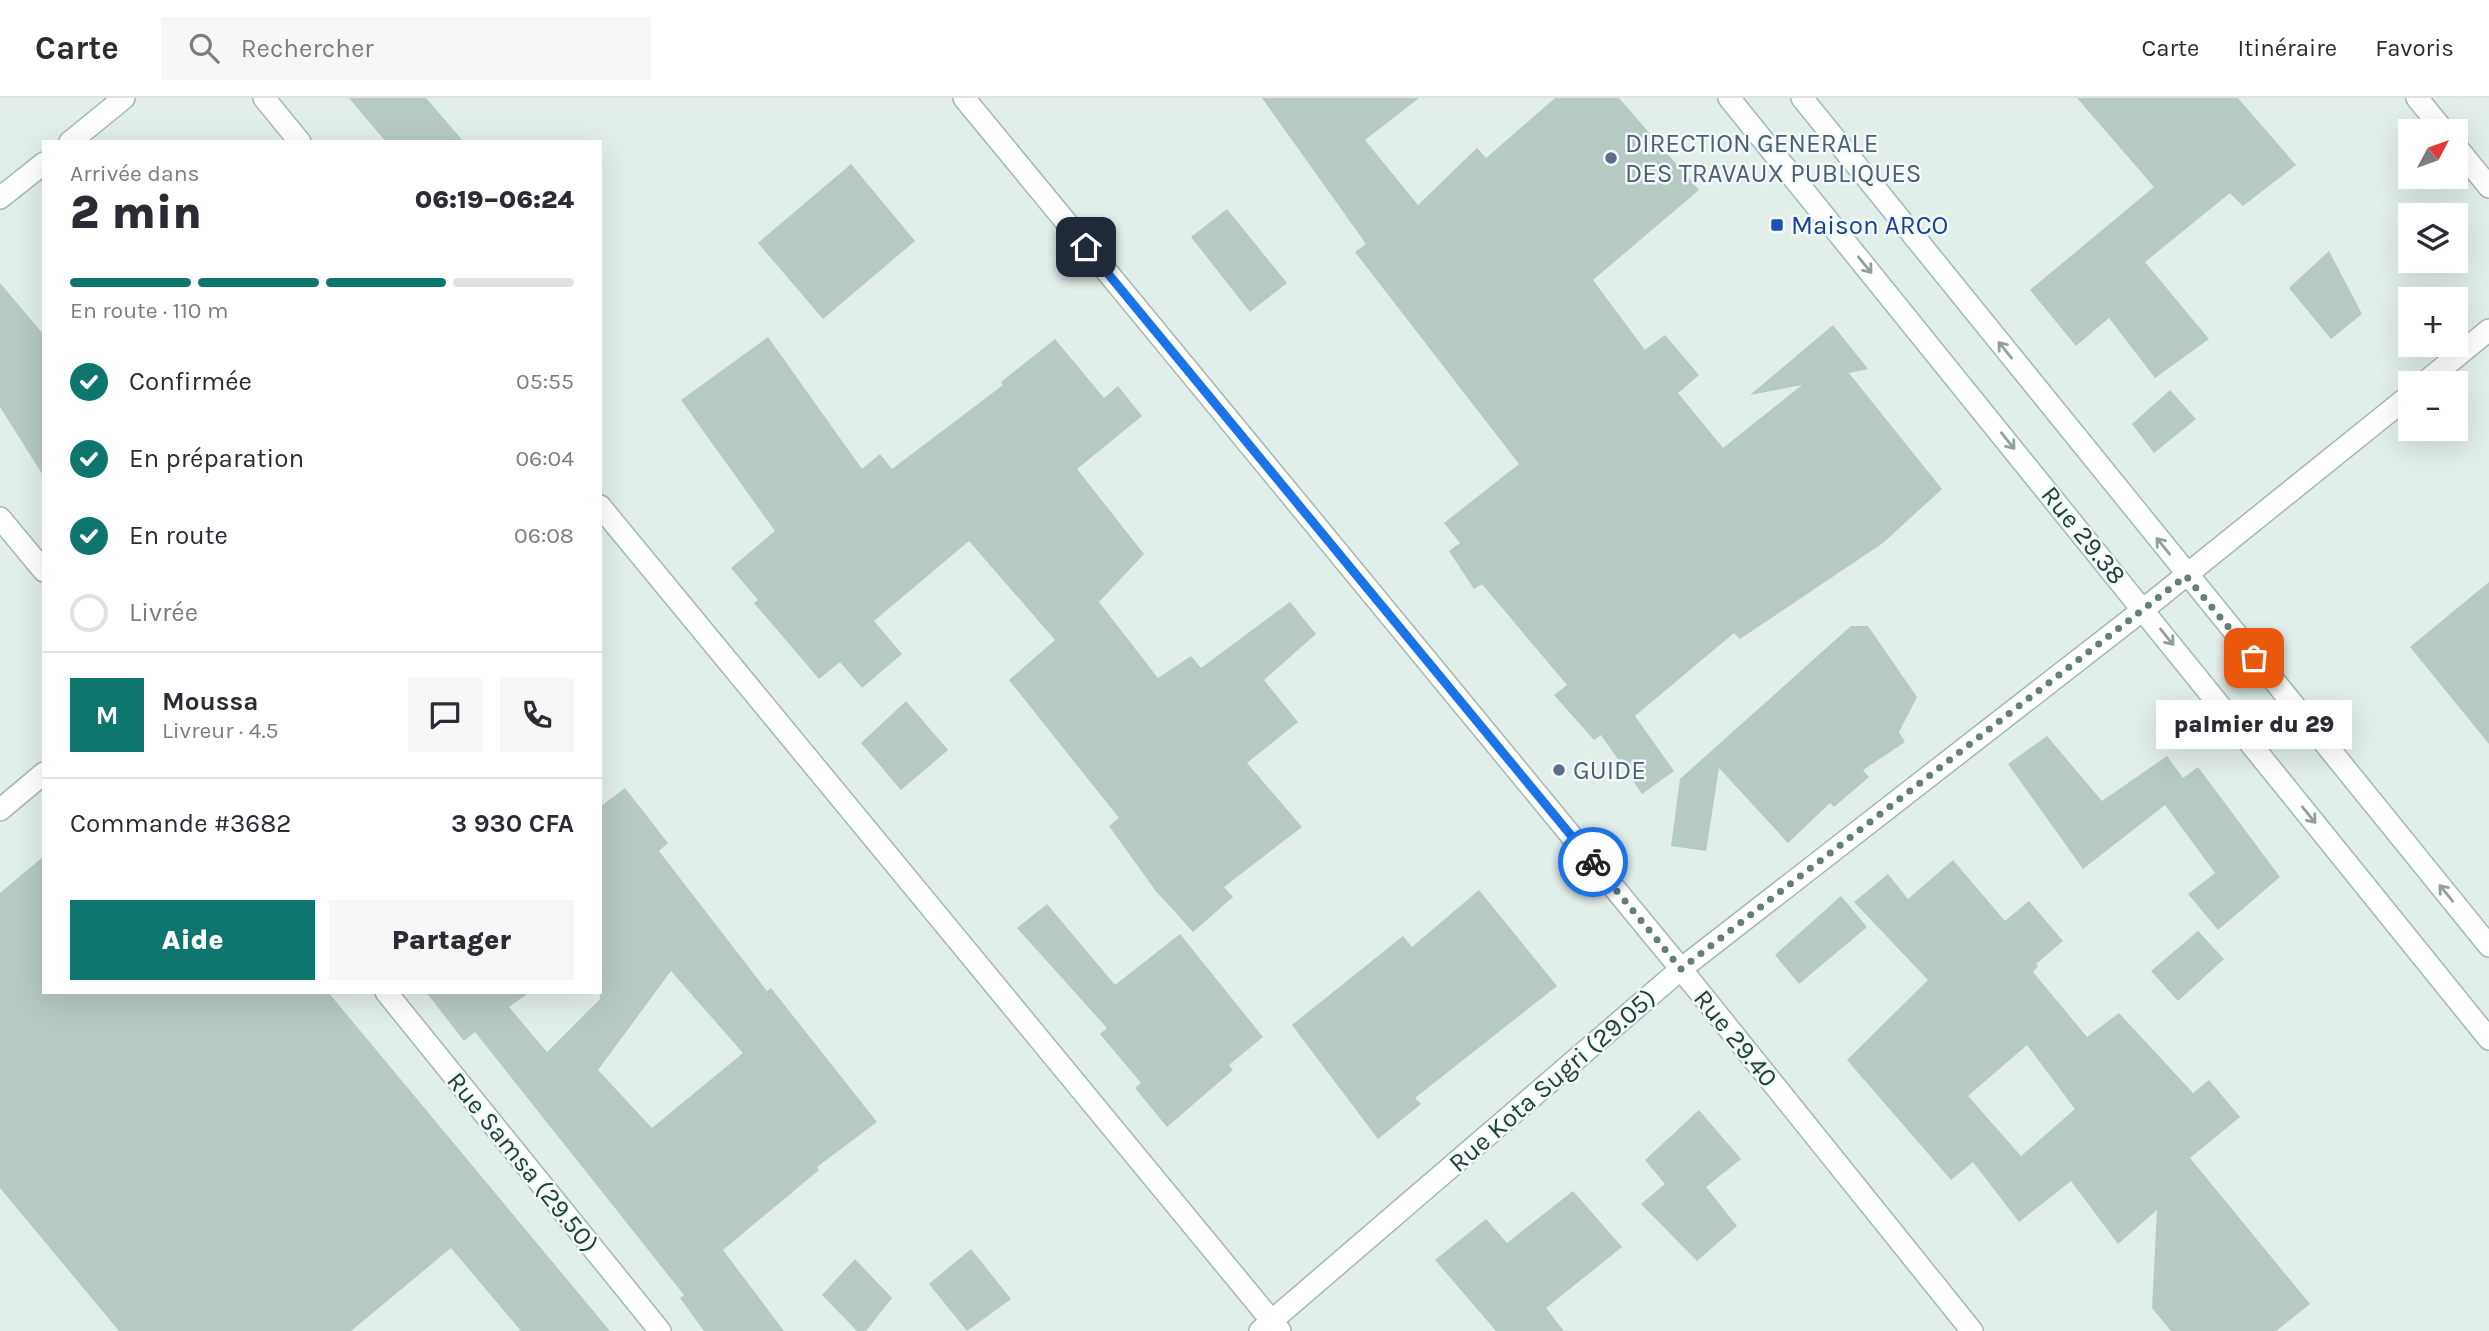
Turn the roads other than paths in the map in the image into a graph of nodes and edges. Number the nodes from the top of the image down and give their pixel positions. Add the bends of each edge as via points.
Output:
1 (124, 98) edge
2 (264, 98) edge
3 (964, 98) edge
4 (1729, 98) edge
5 (1802, 98) edge
6 (2417, 98) edge
7 (2434, 119) edge
8 (72, 140) edge
9 (298, 140) edge
10 (2468, 161) edge
11 (42, 165) edge
12 (2489, 187) edge
13 (0, 198) edge
14 (2489, 330) edge
15 (2439, 371) edge
16 (2398, 405) edge
17 (602, 508) edge
18 (0, 518) edge
19 (42, 569) edge
20 (2186, 576) junction
21 (2144, 609) junction
22 (42, 775) edge
23 (0, 810) edge
24 (2489, 946) edge
25 (1681, 969) junction
26 (388, 994) edge
27 (2489, 1039) edge
28 (1271, 1328) edge
29 (660, 1331) edge
30 (1972, 1331) edge

1 - 8 street
2 - 9 street
3 - 25 street, Rue 29.40
4 -> 21 street, Rue 29.38
20 -> 5 street, Rue 29.38
6 - 7 street
10 - 12 street
11 - 13 street
14 - 15 street
16 - 20 street, Rue Kota Sugri (29.05)
17 - 28 street
18 - 19 street
20 - 21 street, Rue Kota Sugri (29.05)
24 -> 20 street, Rue 29.38
21 - 25 street, Rue Kota Sugri (29.05)
21 -> 27 street, Rue 29.38
22 - 23 street
25 - 28 street, Rue Kota Sugri (29.05)
25 - 30 street, Rue 29.40
26 - 29 street, Rue Samsa (29.50)

